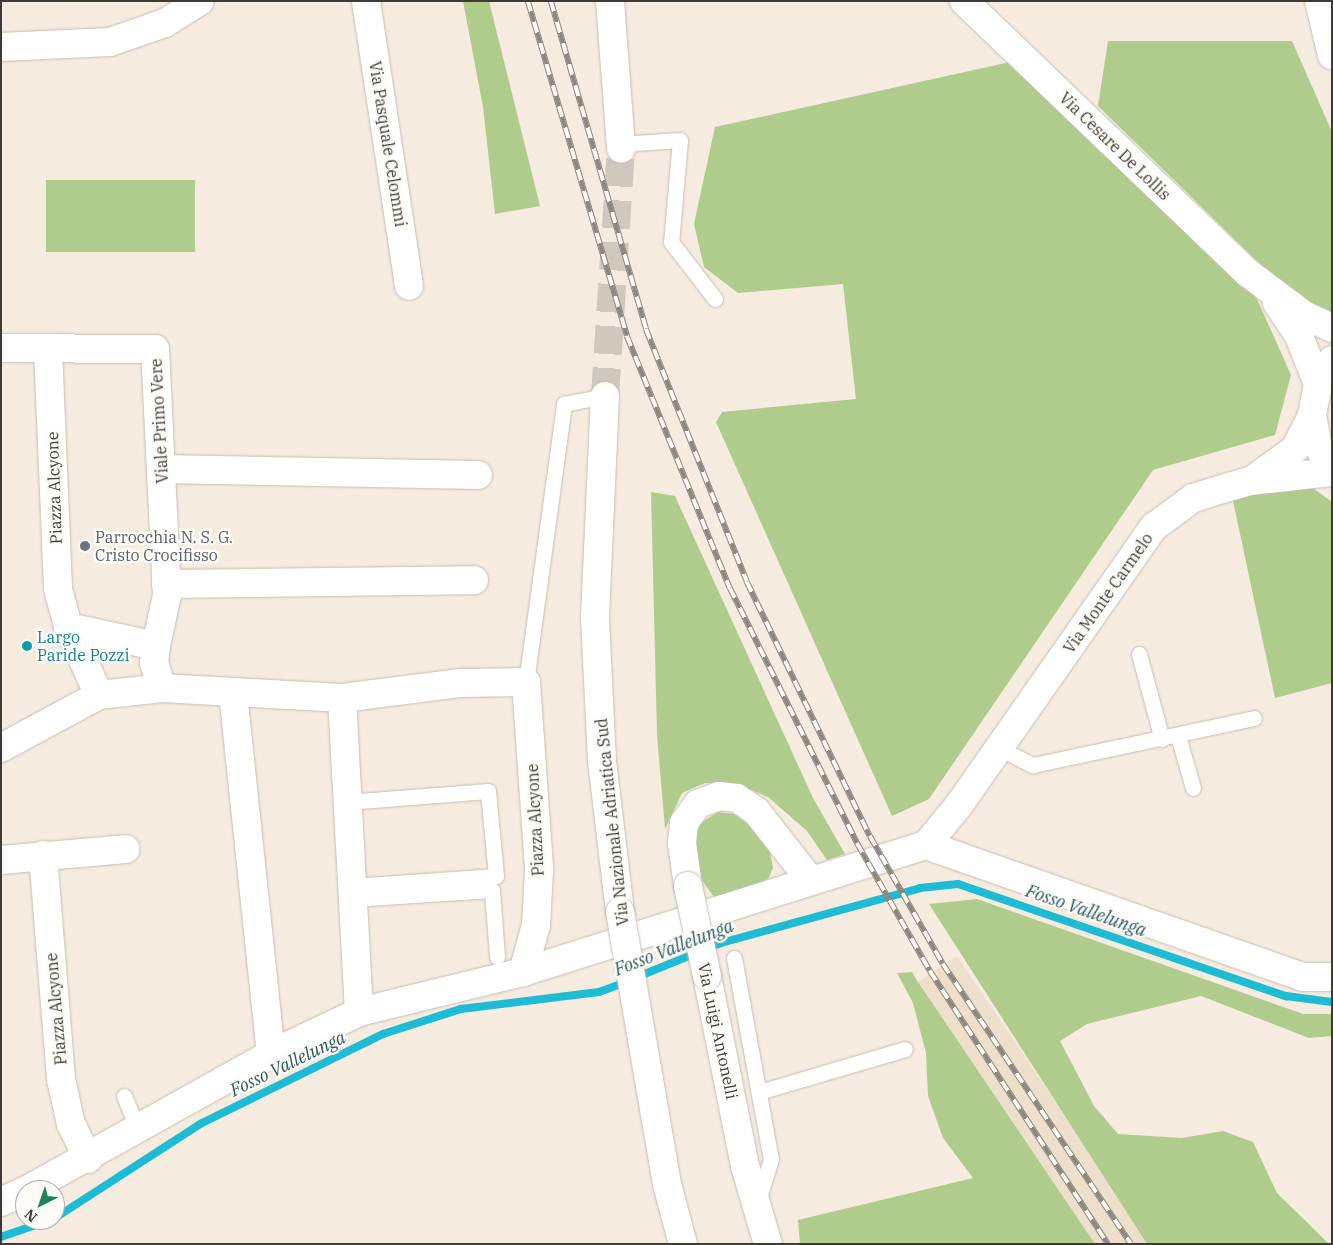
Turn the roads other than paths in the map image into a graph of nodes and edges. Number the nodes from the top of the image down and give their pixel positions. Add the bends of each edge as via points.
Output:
1 (200, 1) edge
2 (366, 1) edge
3 (610, 1) edge
4 (964, 1) edge
5 (1319, 1) edge
6 (1, 47) edge
7 (1332, 55) edge
8 (621, 146) joint
9 (409, 286) dead end
10 (1267, 290) junction
11 (715, 300) dead end
12 (1332, 328) edge
13 (1, 348) edge
14 (48, 348) junction
15 (1332, 360) edge
16 (1318, 384) junction
17 (605, 396) joint
18 (1312, 416) junction
19 (161, 469) junction
20 (1332, 471) edge
21 (478, 475) dead end
22 (1250, 481) junction
23 (474, 580) dead end
24 (166, 584) junction
25 (68, 627) junction
26 (156, 646) junction
27 (1139, 654) dead end
28 (526, 682) junction
29 (162, 688) junction
30 (233, 692) junction
31 (99, 695) junction
32 (342, 698) junction
33 (1254, 718) dead end
34 (1178, 736) junction
35 (1162, 739) junction
36 (1, 748) edge
37 (999, 748) junction
38 (1193, 788) dead end
39 (347, 802) junction
40 (926, 845) junction
41 (126, 849) dead end
42 (3, 854) edge
43 (43, 855) junction
44 (811, 881) junction
45 (352, 892) junction
46 (497, 957) dead end
47 (734, 958) dead end
48 (522, 972) junction
49 (1332, 976) edge
50 (359, 1012) junction
51 (905, 1049) dead end
52 (271, 1054) junction
53 (759, 1092) junction
54 (124, 1096) dead end
55 (138, 1129) junction
56 (88, 1159) junction
57 (46, 1180) edge
58 (15, 1195) edge
59 (1, 1202) edge
60 (756, 1204) junction
61 (683, 1244) edge
62 (768, 1244) edge

1 - 6 street via 165,23 110,42
2 - 9 street, Via Pasquale Celommi
3 - 8 street
4 - 10 street, Via Cesare De Lollis
5 - 7 street
8 - 11 lane via 680,140 670,242
10 - 12 street, Via Cesare De Lollis
10 - 16 street, Via Cesare De Lollis via 1299,336
13 - 14 street, Viale Primo Vere
14 - 19 street, Viale Primo Vere via 155,349
14 - 25 street, Piazza Alcyone via 58,589
15 - 16 street
16 - 18 street
17 - 28 lane via 564,404
17 - 61 street, Via Nazionale Adriatica Sud, bridge via 595,618 602,761 620,912 667,1184
18 - 20 street via 1318,446
18 - 22 street, Via Monte Carmelo via 1295,449
19 - 21 street
19 - 24 street, Viale Primo Vere
20 - 22 street, Via Monte Carmelo
22 - 37 street, Via Monte Carmelo via 1193,498 1154,527
23 - 24 street
24 - 26 street, Viale Primo Vere
25 - 26 street
25 - 31 street, Piazza Alcyone
26 - 29 street via 154,663
27 - 35 lane
28 - 32 street via 461,683
28 - 48 street, Piazza Alcyone via 539,870 536,925
29 - 30 street
29 - 31 street
30 - 32 street
30 - 52 street
31 - 36 street
32 - 39 street
33 - 34 lane
34 - 35 lane
34 - 38 lane
35 - 37 lane via 1033,765
37 - 40 street, Via Monte Carmelo
39 - 45 street
39 - 45 lane via 488,790 496,876
40 - 44 street
40 - 49 street via 1302,976
41 - 43 street
42 - 43 street
43 - 56 street, Piazza Alcyone via 61,1079 71,1124
44 - 48 street
44 - 60 street, Via Luigi Antonelli, bridge via 756,810 737,798 719,796 698,804 684,823 682,843 688,886
45 - 46 lane via 492,890
45 - 50 street
47 - 53 lane, Via Luigi Antonelli
48 - 50 street
50 - 52 street
51 - 53 lane, Via Luigi Antonelli
52 - 55 street
53 - 60 lane, Via Luigi Antonelli via 771,1159
54 - 55 lane
55 - 56 street
56 - 57 street
58 - 59 street
60 - 62 street, Via Luigi Antonelli

